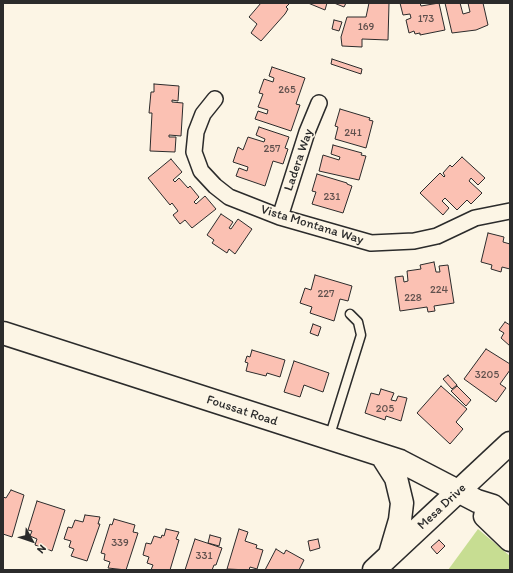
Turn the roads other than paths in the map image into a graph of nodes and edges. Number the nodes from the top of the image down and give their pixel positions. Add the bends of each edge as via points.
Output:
1 (215, 99) dead end
2 (319, 103) dead end
3 (510, 211) edge
4 (280, 217) junction
5 (350, 314) dead end
6 (3, 333) edge
7 (329, 439) junction
8 (510, 444) edge
9 (382, 456) junction
10 (468, 496) junction
11 (510, 522) edge
12 (510, 540) edge
13 (390, 555) junction
14 (374, 570) edge

1 - 4 street, Vista Montana Way via 203,114 196,132 194,152 200,171 229,197
2 - 4 street, Ladera Way
3 - 4 street, Vista Montana Way via 475,218 437,236 414,241 371,243
5 - 7 lane via 358,322 361,335
6 - 7 main road, Foussat Road
7 - 9 main road, Foussat Road
8 - 10 main road, Mesa Drive
9 - 10 main road, Foussat Road via 400,462
9 - 13 main road via 396,478 402,503
10 - 11 main road, Foussat Road via 493,506
10 - 12 main road
10 - 13 main road, Mesa Drive
13 - 14 main road, Mesa Drive

